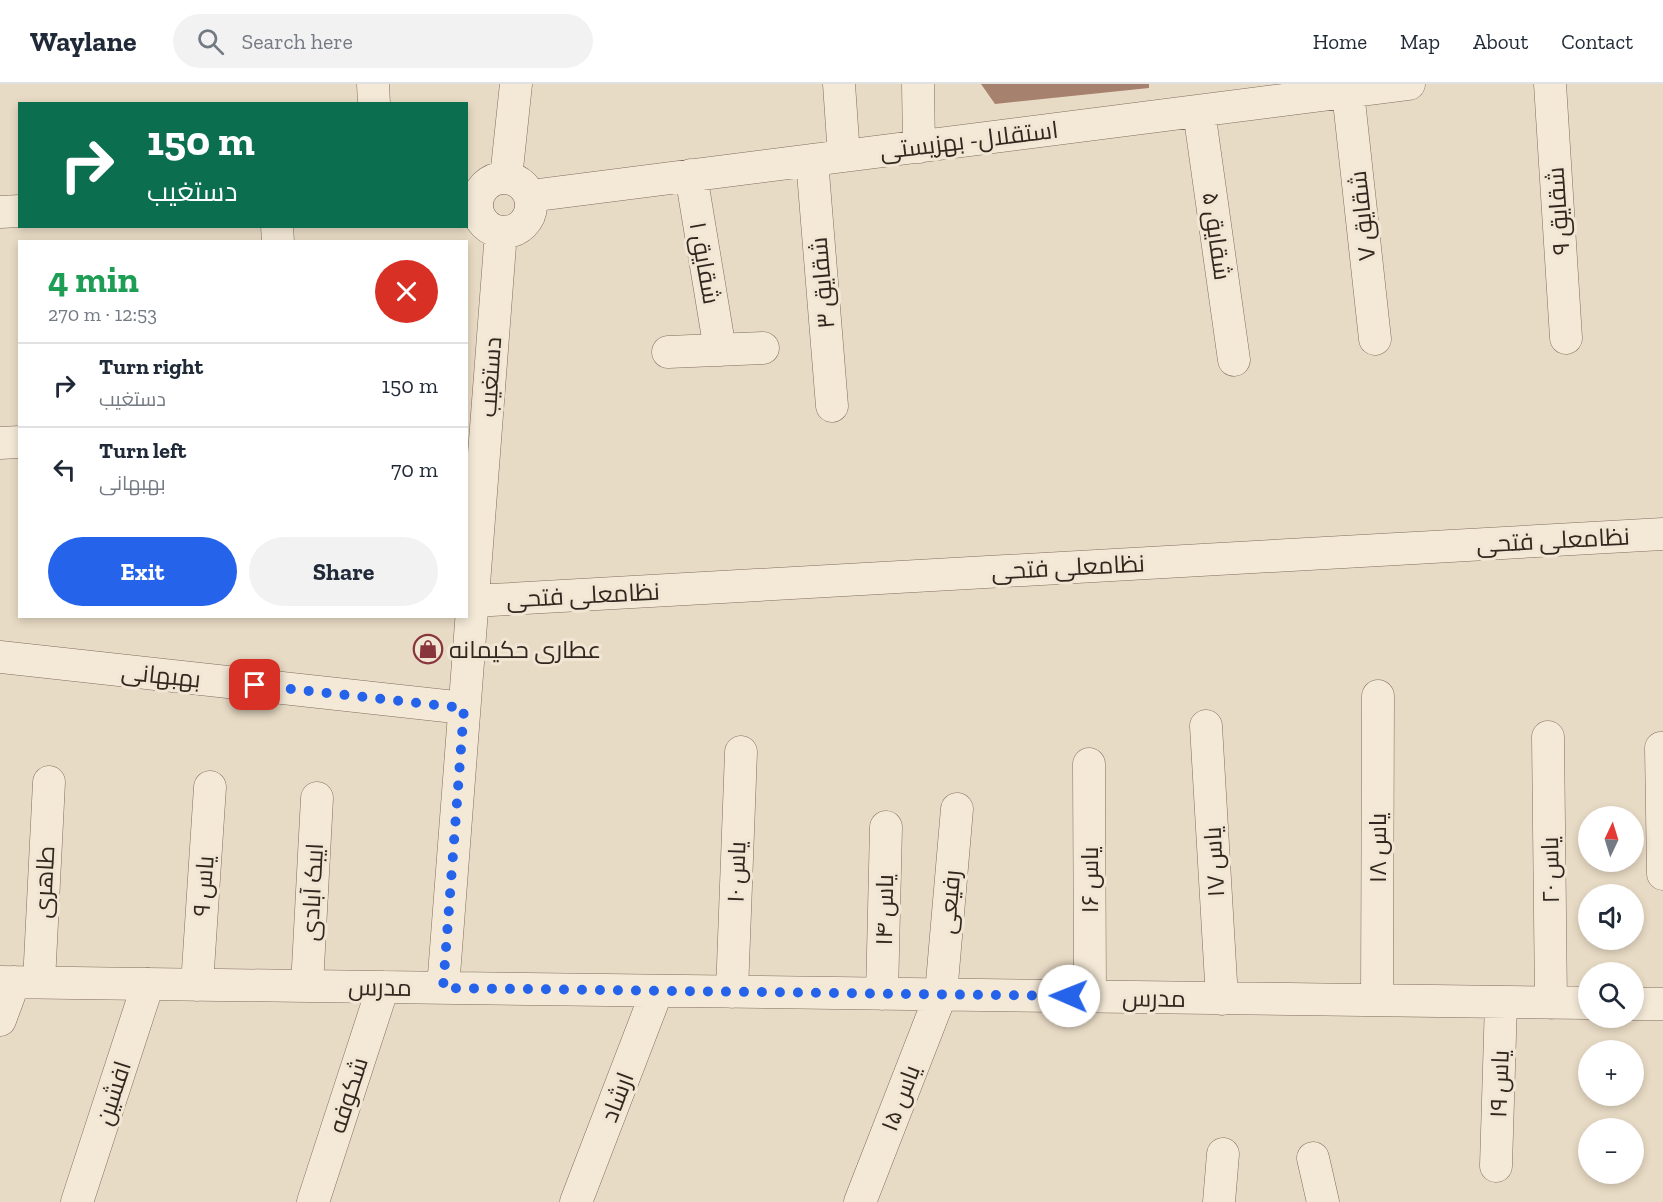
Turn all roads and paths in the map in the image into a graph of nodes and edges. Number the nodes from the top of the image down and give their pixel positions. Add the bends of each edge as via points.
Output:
1 (373, 84) edge
2 (516, 84) edge
3 (839, 84) edge
4 (918, 84) edge
5 (1409, 84) edge
6 (1550, 84) edge
7 (1348, 92) junction
8 (1218, 101) edge
9 (374, 102) edge
10 (920, 147) junction
11 (844, 156) junction
12 (813, 160) junction
13 (691, 175) junction
14 (518, 187) junction
15 (471, 200) edge
16 (18, 211) edge
17 (0, 212) edge
18 (501, 232) junction
19 (1566, 338) dead end
20 (1375, 339) dead end
21 (763, 348) dead end
22 (720, 350) junction
23 (668, 352) dead end
24 (1234, 360) dead end
25 (832, 406) dead end
26 (18, 442) edge
27 (0, 443) edge
28 (1663, 534) edge
29 (473, 601) junction
30 (0, 657) edge
31 (1378, 696) dead end
32 (464, 708) junction
33 (1206, 726) dead end
34 (1548, 737) dead end
35 (1661, 748) dead end
36 (741, 752) dead end
37 (1089, 764) dead end
38 (49, 782) dead end
39 (210, 787) dead end
40 (317, 798) dead end
41 (957, 809) dead end
42 (886, 827) dead end
43 (1663, 874) edge
44 (17, 982) edge
45 (148, 984) junction
46 (197, 985) junction
47 (308, 986) junction
48 (383, 987) junction
49 (443, 988) junction
50 (657, 991) junction
51 (732, 992) junction
52 (882, 994) junction
53 (941, 994) junction
54 (1090, 997) junction
55 (1222, 999) junction
56 (1377, 1000) junction
57 (1501, 1002) junction
58 (1551, 1003) junction
59 (1578, 1003) edge
60 (1644, 1004) edge
61 (1663, 1004) edge
62 (0, 1020) edge
63 (1223, 1154) dead end
64 (1314, 1158) dead end
65 (1497, 1166) dead end
66 (77, 1202) edge
67 (313, 1202) edge
68 (576, 1202) edge
69 (860, 1202) edge
70 (1219, 1202) edge
71 (1323, 1202) edge

1 - 9 street
2 - 14 street
3 - 11 street
4 - 10 street
5 - 7 street, استقلال- بهزیستی
6 - 19 street, شقایق ۹
7 - 8 street, استقلال- بهزیستی
7 - 20 street, شقایق ۷
8 - 10 street, استقلال- بهزیستی
8 - 24 street, شقایق ۵
10 - 11 street, استقلال- بهزیستی
11 - 12 street, استقلال- بهزیستی
12 - 13 street, استقلال- بهزیستی
12 - 25 street, شقایق ۳
13 - 14 street, استقلال- بهزیستی
13 - 22 street, شقایق ۱
14 - 15 street via 498,178
14 - 18 street via 531,204 530,213 519,228
15 - 18 street via 485,225
16 - 17 street
18 - 29 street, دستغیب
21 - 22 street
22 - 23 street
26 - 27 street
28 - 29 street, نظامعلی فتحی
29 - 32 street, دستغیب
30 - 32 street, بهبهانی
31 - 56 street, یاس ۱۸
32 - 49 street, دستغیب
33 - 55 street, یاس ۱۷
34 - 58 street, یاس ۲۰
35 - 43 street
36 - 51 street, یاس ۱۰
37 - 54 street, یاس ۱۶
38 - 44 street, طاهری
39 - 46 street, یاس ۹
40 - 47 street, ایبک آبادی
41 - 53 street, رفیعی
42 - 52 street, یاس ۱۴
44 - 45 street, مدرس
44 - 62 street, طاهری
45 - 46 street, مدرس
45 - 66 street, افشین
46 - 47 street, مدرس
47 - 48 street, مدرس
48 - 49 street, مدرس
48 - 67 street, شکوفه
49 - 50 street, مدرس
50 - 51 street, مدرس
50 - 68 street, ارشاد
51 - 52 street, مدرس
52 - 53 street, مدرس
53 - 54 street, مدرس
53 - 69 street, یاس ۱۵
54 - 55 street, مدرس
55 - 56 street, مدرس
56 - 57 street, مدرس
57 - 58 street, مدرس
57 - 65 street, یاس ۱۹
58 - 59 street, مدرس
60 - 61 street
63 - 70 street
64 - 71 street

